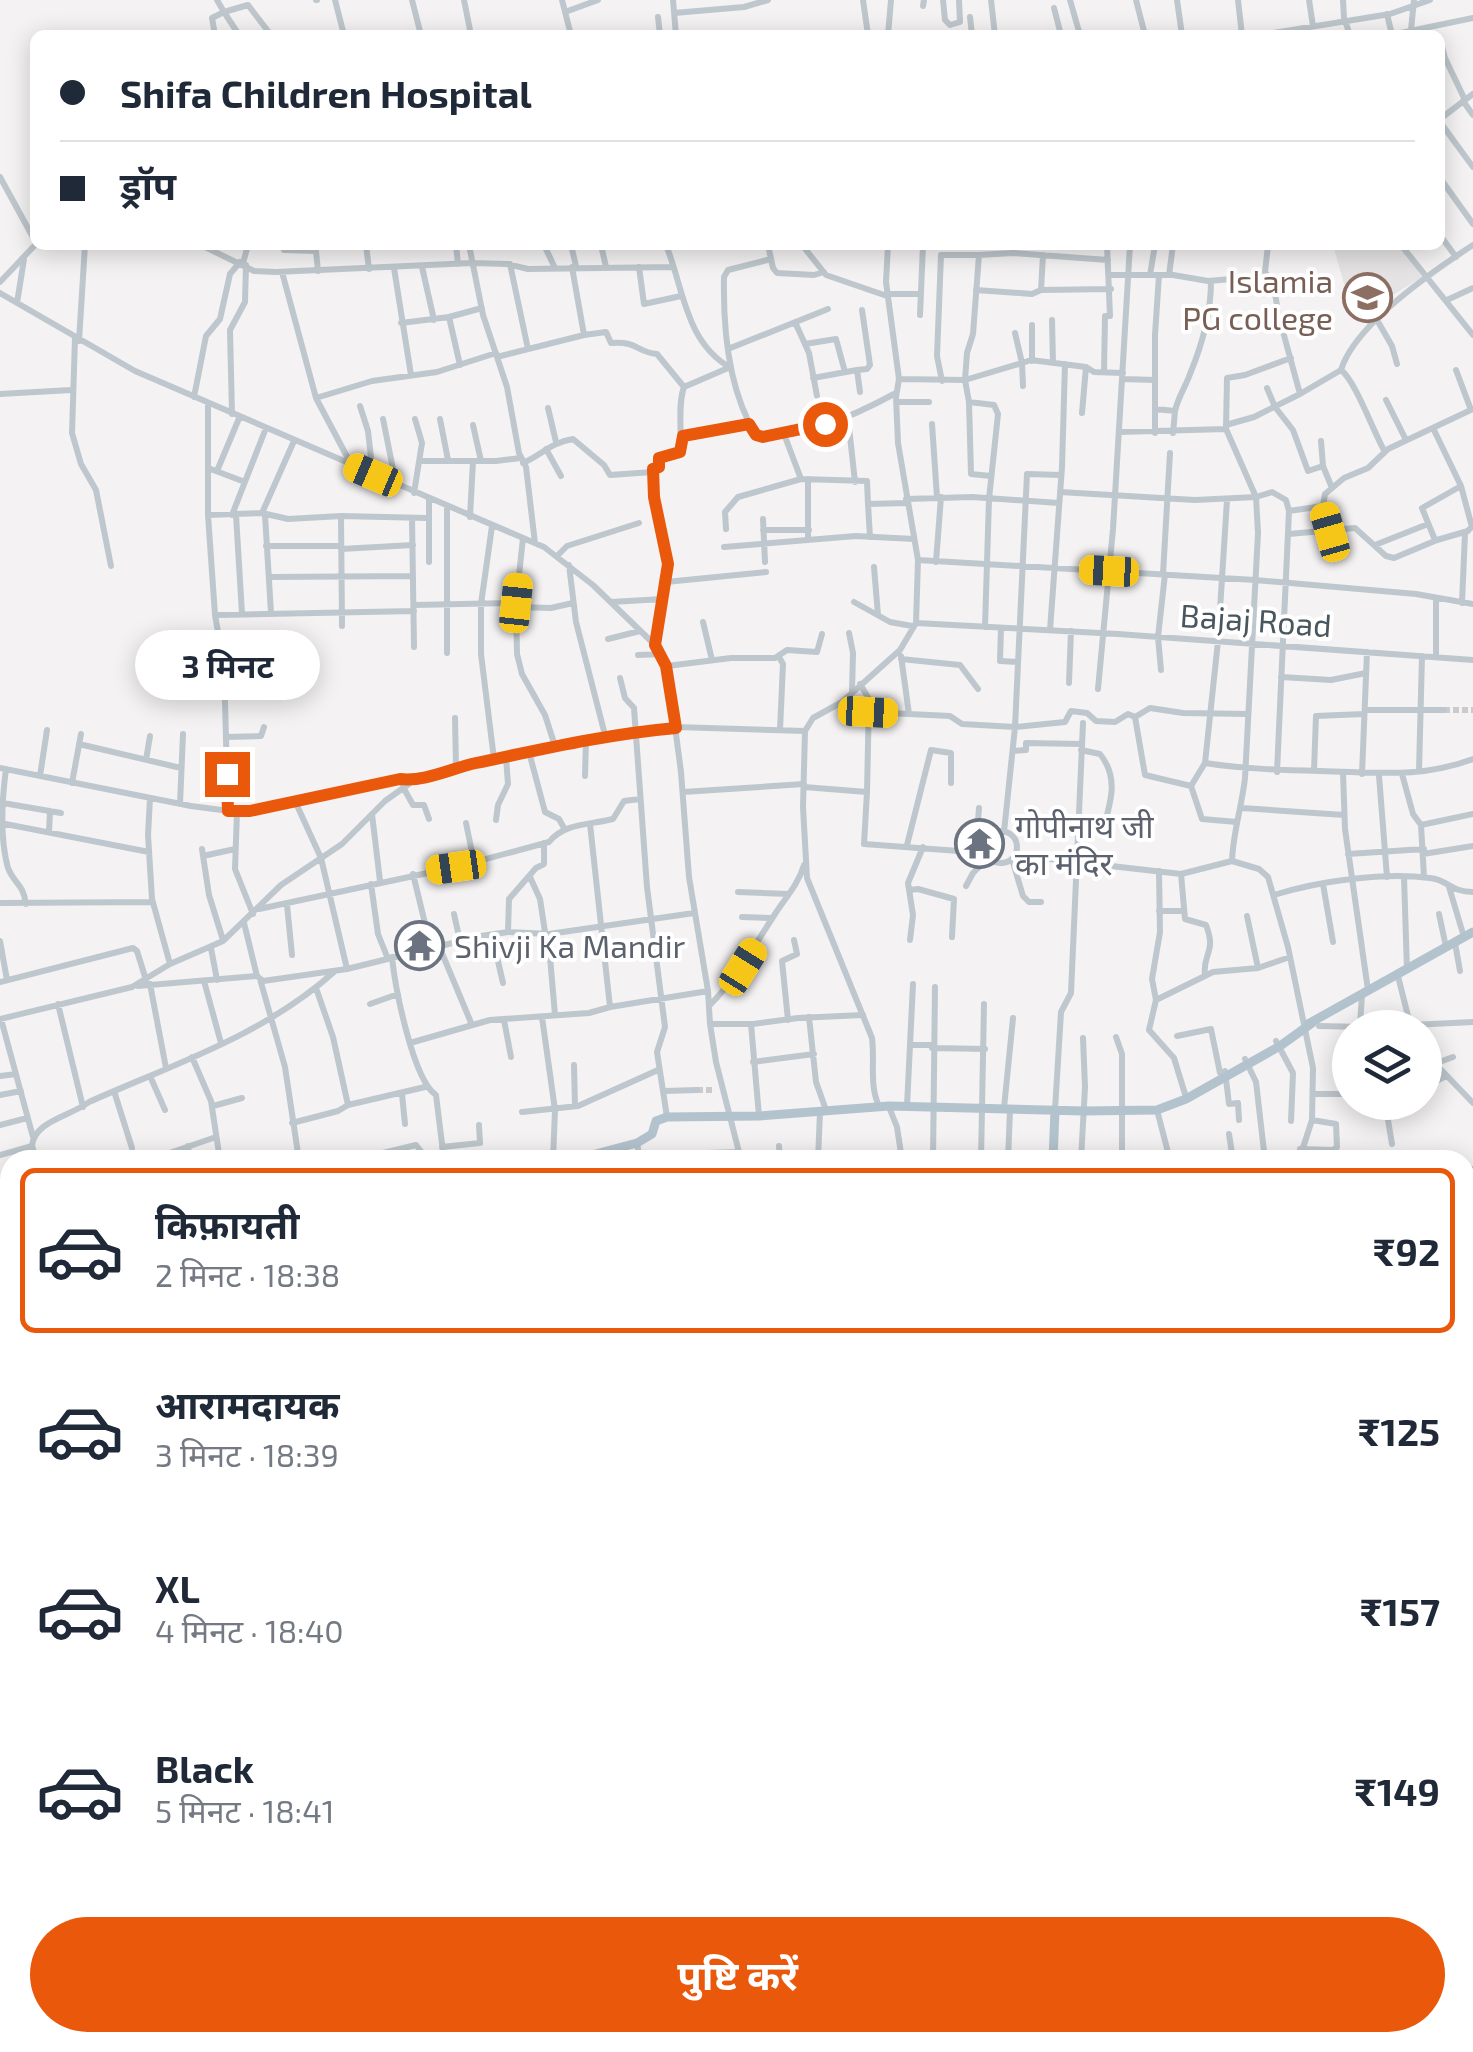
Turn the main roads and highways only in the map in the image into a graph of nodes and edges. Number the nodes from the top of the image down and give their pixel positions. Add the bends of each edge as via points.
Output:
1 (1460, 940) edge
2 (1224, 1073) junction
3 (1172, 1104) junction
4 (1055, 1110) junction
5 (609, 1150) edge
6 (1054, 1150) edge

1 - 2 main road
2 - 3 main road
2 - 3 main road
3 - 4 main road via 1157,1110
4 - 5 main road via 884,1106 668,1116 656,1121 652,1134
4 - 6 main road

